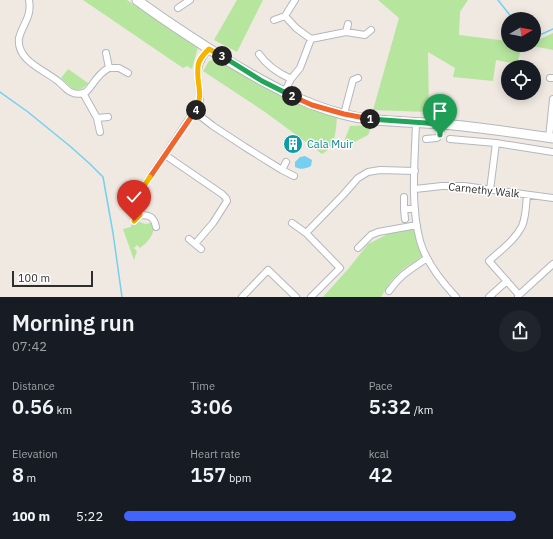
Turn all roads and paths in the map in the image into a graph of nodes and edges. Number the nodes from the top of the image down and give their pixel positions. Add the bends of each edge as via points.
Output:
1 (29, 0) edge
2 (137, 0) edge
3 (190, 0) edge
4 (295, 0) edge
5 (182, 8) dead end
6 (285, 16) junction
7 (274, 20) dead end
8 (348, 24) dead end
9 (371, 30) dead end
10 (346, 32) junction
11 (311, 39) junction
12 (209, 49) junction
13 (106, 53) dead end
14 (258, 54) dead end
15 (109, 68) junction
16 (128, 73) dead end
17 (353, 78) dead end
18 (291, 79) junction
19 (83, 93) junction
20 (284, 93) junction
21 (553, 99) edge
22 (195, 112) junction
23 (344, 114) junction
24 (108, 117) dead end
25 (97, 118) junction
26 (416, 122) junction
27 (440, 124) junction
28 (100, 132) dead end
29 (551, 138) edge
30 (426, 139) dead end
31 (450, 139) dead end
32 (496, 144) junction
33 (553, 152) edge
34 (165, 155) junction
35 (286, 162) dead end
36 (282, 170) junction
37 (415, 171) junction
38 (294, 176) dead end
39 (415, 189) junction
40 (490, 190) junction
41 (528, 195) junction
42 (404, 197) dead end
43 (553, 198) edge
44 (404, 209) junction
45 (415, 209) junction
46 (140, 215) junction
47 (406, 219) dead end
48 (134, 221) dead end
49 (292, 223) dead end
50 (417, 225) junction
51 (156, 228) dead end
52 (306, 233) junction
53 (189, 239) dead end
54 (195, 244) junction
55 (358, 248) dead end
56 (201, 249) dead end
57 (427, 258) junction
58 (553, 264) edge
59 (507, 281) junction
60 (387, 294) edge
61 (453, 296) edge
62 (518, 296) edge
63 (242, 297) edge
64 (296, 297) edge
65 (311, 297) edge
66 (489, 297) edge

1 - 19 street via 29,15 18,43 21,52 28,61 69,92
2 - 12 street
3 - 5 street
4 - 6 street
6 - 7 street
6 - 11 street
8 - 10 street
9 - 10 street via 366,37
10 - 11 street
11 - 18 street via 300,68
12 - 20 street
12 - 22 street via 198,66 200,99
13 - 15 street
14 - 18 street via 260,62
15 - 16 street via 119,68
15 - 19 street via 104,70
17 - 23 street
18 - 20 street
19 - 25 street
20 - 23 street via 312,105
21 - 29 street
22 - 34 street
22 - 36 street
23 - 26 street via 377,120
24 - 25 street
25 - 28 street
26 - 27 street
26 - 37 street
27 - 29 street
27 - 30 street via 440,135 437,138
31 - 32 street
32 - 33 street
32 - 40 street
34 - 46 street via 141,190 138,203
34 - 54 street via 226,198 226,205
35 - 36 street
36 - 38 street
37 - 39 street
37 - 52 street via 368,172 358,178
39 - 40 street, Carnethy Walk via 464,186
39 - 45 street
40 - 41 street, Carnethy Walk
41 - 43 street, Carnethy Walk
41 - 59 street via 522,225 514,237 489,261
42 - 44 street
44 - 45 street
44 - 47 street
45 - 50 street
46 - 48 street
46 - 51 street via 152,217
49 - 52 street
50 - 55 street via 378,232 371,235
50 - 57 street via 420,242
52 - 65 street via 340,268
53 - 54 street
54 - 56 street
57 - 60 street via 398,279
57 - 61 street
58 - 62 street
59 - 62 street
59 - 66 street
63 - 64 street via 268,270

